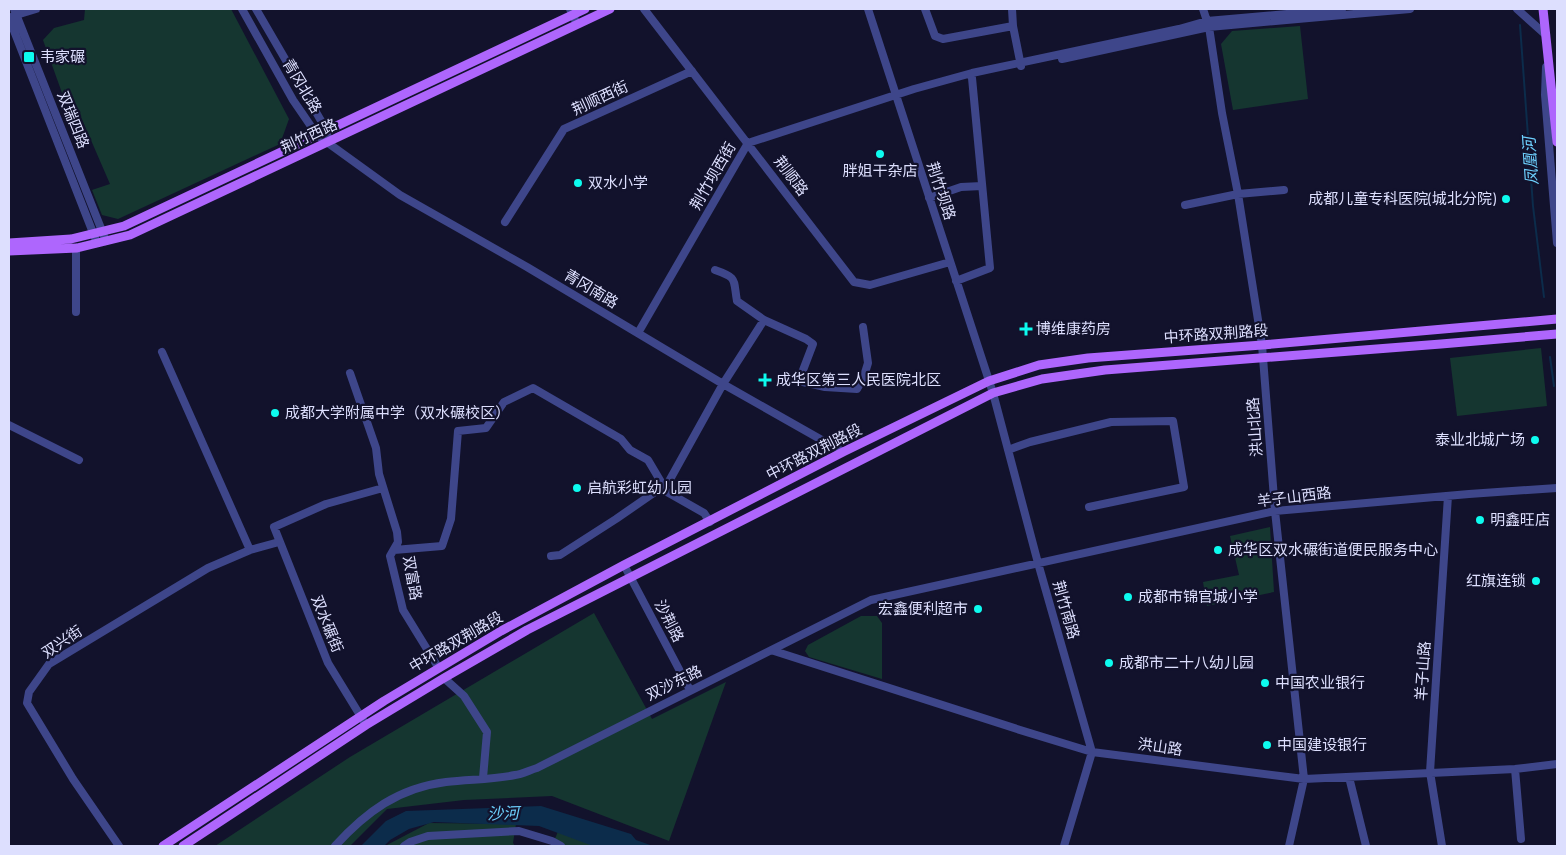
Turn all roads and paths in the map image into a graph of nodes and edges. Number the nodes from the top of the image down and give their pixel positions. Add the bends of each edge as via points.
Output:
1 (36, 9) edge
2 (242, 9) edge
3 (256, 9) edge
4 (585, 9) edge
5 (610, 9) edge
6 (644, 9) edge
7 (868, 9) edge
8 (925, 9) edge
9 (1012, 9) edge
10 (1203, 9) edge
11 (1342, 9) edge
12 (1405, 9) edge
13 (1410, 9) edge
14 (1518, 9) edge
15 (1543, 9) edge
16 (571, 12) edge
17 (12, 15) edge
18 (577, 24) junction
19 (1208, 24) junction
20 (1013, 26) junction
21 (1546, 35) junction
22 (1548, 46) junction
23 (1021, 65) junction
24 (692, 71) junction
25 (972, 78) junction
26 (897, 96) junction
27 (327, 130) junction
28 (317, 135) junction
29 (1557, 142) edge
30 (328, 143) junction
31 (748, 143) junction
32 (982, 186) junction
33 (1284, 190) dead end
34 (1238, 194) junction
35 (929, 198) junction
36 (1185, 205) dead end
37 (505, 222) dead end
38 (98, 233) junction
39 (102, 242) junction
40 (9, 243) edge
41 (1557, 243) edge
42 (76, 248) junction
43 (9, 251) edge
44 (950, 262) junction
45 (715, 270) dead end
46 (956, 281) junction
47 (76, 312) dead end
48 (1557, 319) edge
49 (764, 320) junction
50 (863, 327) dead end
51 (638, 333) junction
52 (1557, 334) edge
53 (1262, 345) junction
54 (162, 352) dead end
55 (1264, 358) junction
56 (350, 373) dead end
57 (989, 381) junction
58 (723, 384) junction
59 (993, 393) junction
60 (9, 425) edge
61 (1008, 450) junction
62 (843, 452) junction
63 (79, 460) dead end
64 (664, 486) junction
65 (383, 488) junction
66 (1557, 488) edge
67 (1448, 496) junction
68 (1088, 507) dead end
69 (1275, 511) junction
70 (710, 522) junction
71 (280, 542) junction
72 (250, 550) junction
73 (394, 550) junction
74 (551, 556) dead end
75 (1038, 563) junction
76 (624, 565) junction
77 (631, 577) junction
78 (774, 651) junction
79 (438, 667) junction
80 (444, 678) junction
81 (690, 690) junction
82 (360, 717) junction
83 (366, 726) junction
84 (1092, 752) junction
85 (1557, 764) edge
86 (1515, 769) junction
87 (1430, 772) junction
88 (1350, 777) junction
89 (483, 778) junction
90 (1304, 780) junction
91 (1521, 839) dead end
92 (119, 846) edge
93 (163, 846) edge
94 (183, 846) edge
95 (334, 846) edge
96 (404, 846) edge
97 (561, 846) edge
98 (1064, 846) edge
99 (1289, 846) edge
100 (1366, 846) edge
101 (1442, 846) edge

1 - 17 street
2 - 28 street, 青冈北路 via 293,100
3 - 27 street, 青冈北路
4 - 16 main road, 荆竹西路
5 - 18 main road, 荆竹西路
6 - 24 street, 荆顺路
7 - 26 street, 荆竹坝路
8 - 20 street via 935,36 943,39
9 - 20 street
10 - 19 street, 洪山北路
11 - 19 street
12 - 13 street
12 - 19 street
14 - 21 street
15 - 21 main road
16 - 18 street
16 - 27 main road, 荆竹西路
17 - 38 street, 双瑞四路
18 - 30 main road, 荆竹西路
19 - 23 street via 1161,39
19 - 34 street, 洪山北路
20 - 23 street
21 - 22 main road
22 - 29 main road
22 - 41 street via 1545,95
23 - 25 street
23 - 26 street via 972,73
24 - 31 street, 荆顺路
24 - 37 street, 荆顺西街 via 564,129
25 - 26 street
25 - 32 street
26 - 31 street, 荆竹坝西街
26 - 35 street, 荆竹坝路
27 - 28 main road, 荆竹西路
27 - 30 street, 青冈北路
28 - 30 street, 青冈北路
28 - 38 main road, 荆竹西路 via 124,226
30 - 39 main road, 荆竹西路 via 130,235
30 - 51 street, 青冈南路 via 400,195
31 - 44 street, 荆顺路 via 854,282 870,285
31 - 51 street, 荆竹坝西街
32 - 35 street via 961,187
32 - 46 street via 990,268
33 - 34 street
34 - 36 street
34 - 53 street, 洪山北路
35 - 44 street, 荆竹坝路
38 - 39 street, 双瑞四路
38 - 40 main road, 荆竹西路 via 71,239
39 - 42 main road, 荆竹西路
42 - 43 main road, 荆竹西路
42 - 47 street
44 - 46 street, 荆竹坝路
45 - 49 street via 730,275 736,283 737,301
46 - 57 street, 荆竹坝路
48 - 53 main road, 中环路双荆路段
49 - 50 street via 813,344 800,378 825,387 857,389 868,364
49 - 58 street
51 - 58 street, 青冈南路
52 - 55 main road, 中环路双荆路段
53 - 55 street, 洪山北路
53 - 57 main road, 中环路双荆路段 via 1088,358 1039,365
54 - 72 street
55 - 59 main road, 中环路双荆路段 via 1105,370 1042,379
55 - 69 street, 洪山北路
56 - 65 street, 双富路 via 376,448 378,474
57 - 59 street, 荆竹南路
57 - 62 main road, 中环路双荆路段
58 - 62 street, 青冈南路
58 - 64 street
59 - 61 street, 荆竹南路
59 - 77 main road, 中环路双荆路段
60 - 63 street
61 - 68 street via 1111,422 1173,420 1184,487
61 - 75 street, 荆竹南路
62 - 70 main road, 中环路双荆路段
64 - 70 street via 667,492 704,513
64 - 73 street via 648,460 630,450 621,439 533,388 504,402 486,428 458,431 451,519 442,546
64 - 74 street via 560,555
65 - 71 street, 双水碾街 via 326,504 274,527
65 - 73 street, 双富路 via 397,532 398,542
66 - 67 street, 羊子山西路
67 - 69 street, 羊子山西路
67 - 87 street, 羊子山路
69 - 75 street, 羊子山西路
69 - 90 street, 洪山北路
70 - 76 main road, 中环路双荆路段
71 - 72 street, 双兴街
71 - 82 street, 双水碾街 via 328,663
72 - 92 street, 双兴街 via 208,568 49,664 29,692 27,703
73 - 79 street, 双富路 via 390,556 403,610
75 - 78 street, 双沙东路 via 871,600
75 - 84 street, 荆竹南路
76 - 77 street, 沙荆路
76 - 79 main road, 中环路双荆路段
77 - 80 main road, 中环路双荆路段 via 527,630
77 - 81 street, 沙荆路
78 - 81 street, 双沙东路
78 - 84 street, 洪山路
79 - 82 main road, 中环路双荆路段
80 - 83 main road, 中环路双荆路段
80 - 89 street via 464,696 487,732
81 - 89 street, 双沙东路 via 537,768 515,775
82 - 83 street, 双水碾街
82 - 93 main road, 中环路双荆路段
83 - 94 main road, 中环路双荆路段
84 - 90 street, 洪山路
84 - 98 street
85 - 86 street, 洪山路
86 - 87 street, 洪山路
86 - 91 street
87 - 88 street, 洪山路
87 - 101 street, 羊子山路
88 - 90 street, 洪山路
88 - 100 street
89 - 95 street, 双沙东路 via 422,786 398,795 374,809
90 - 99 street, 洪山北路
96 - 97 street via 428,836 519,831

